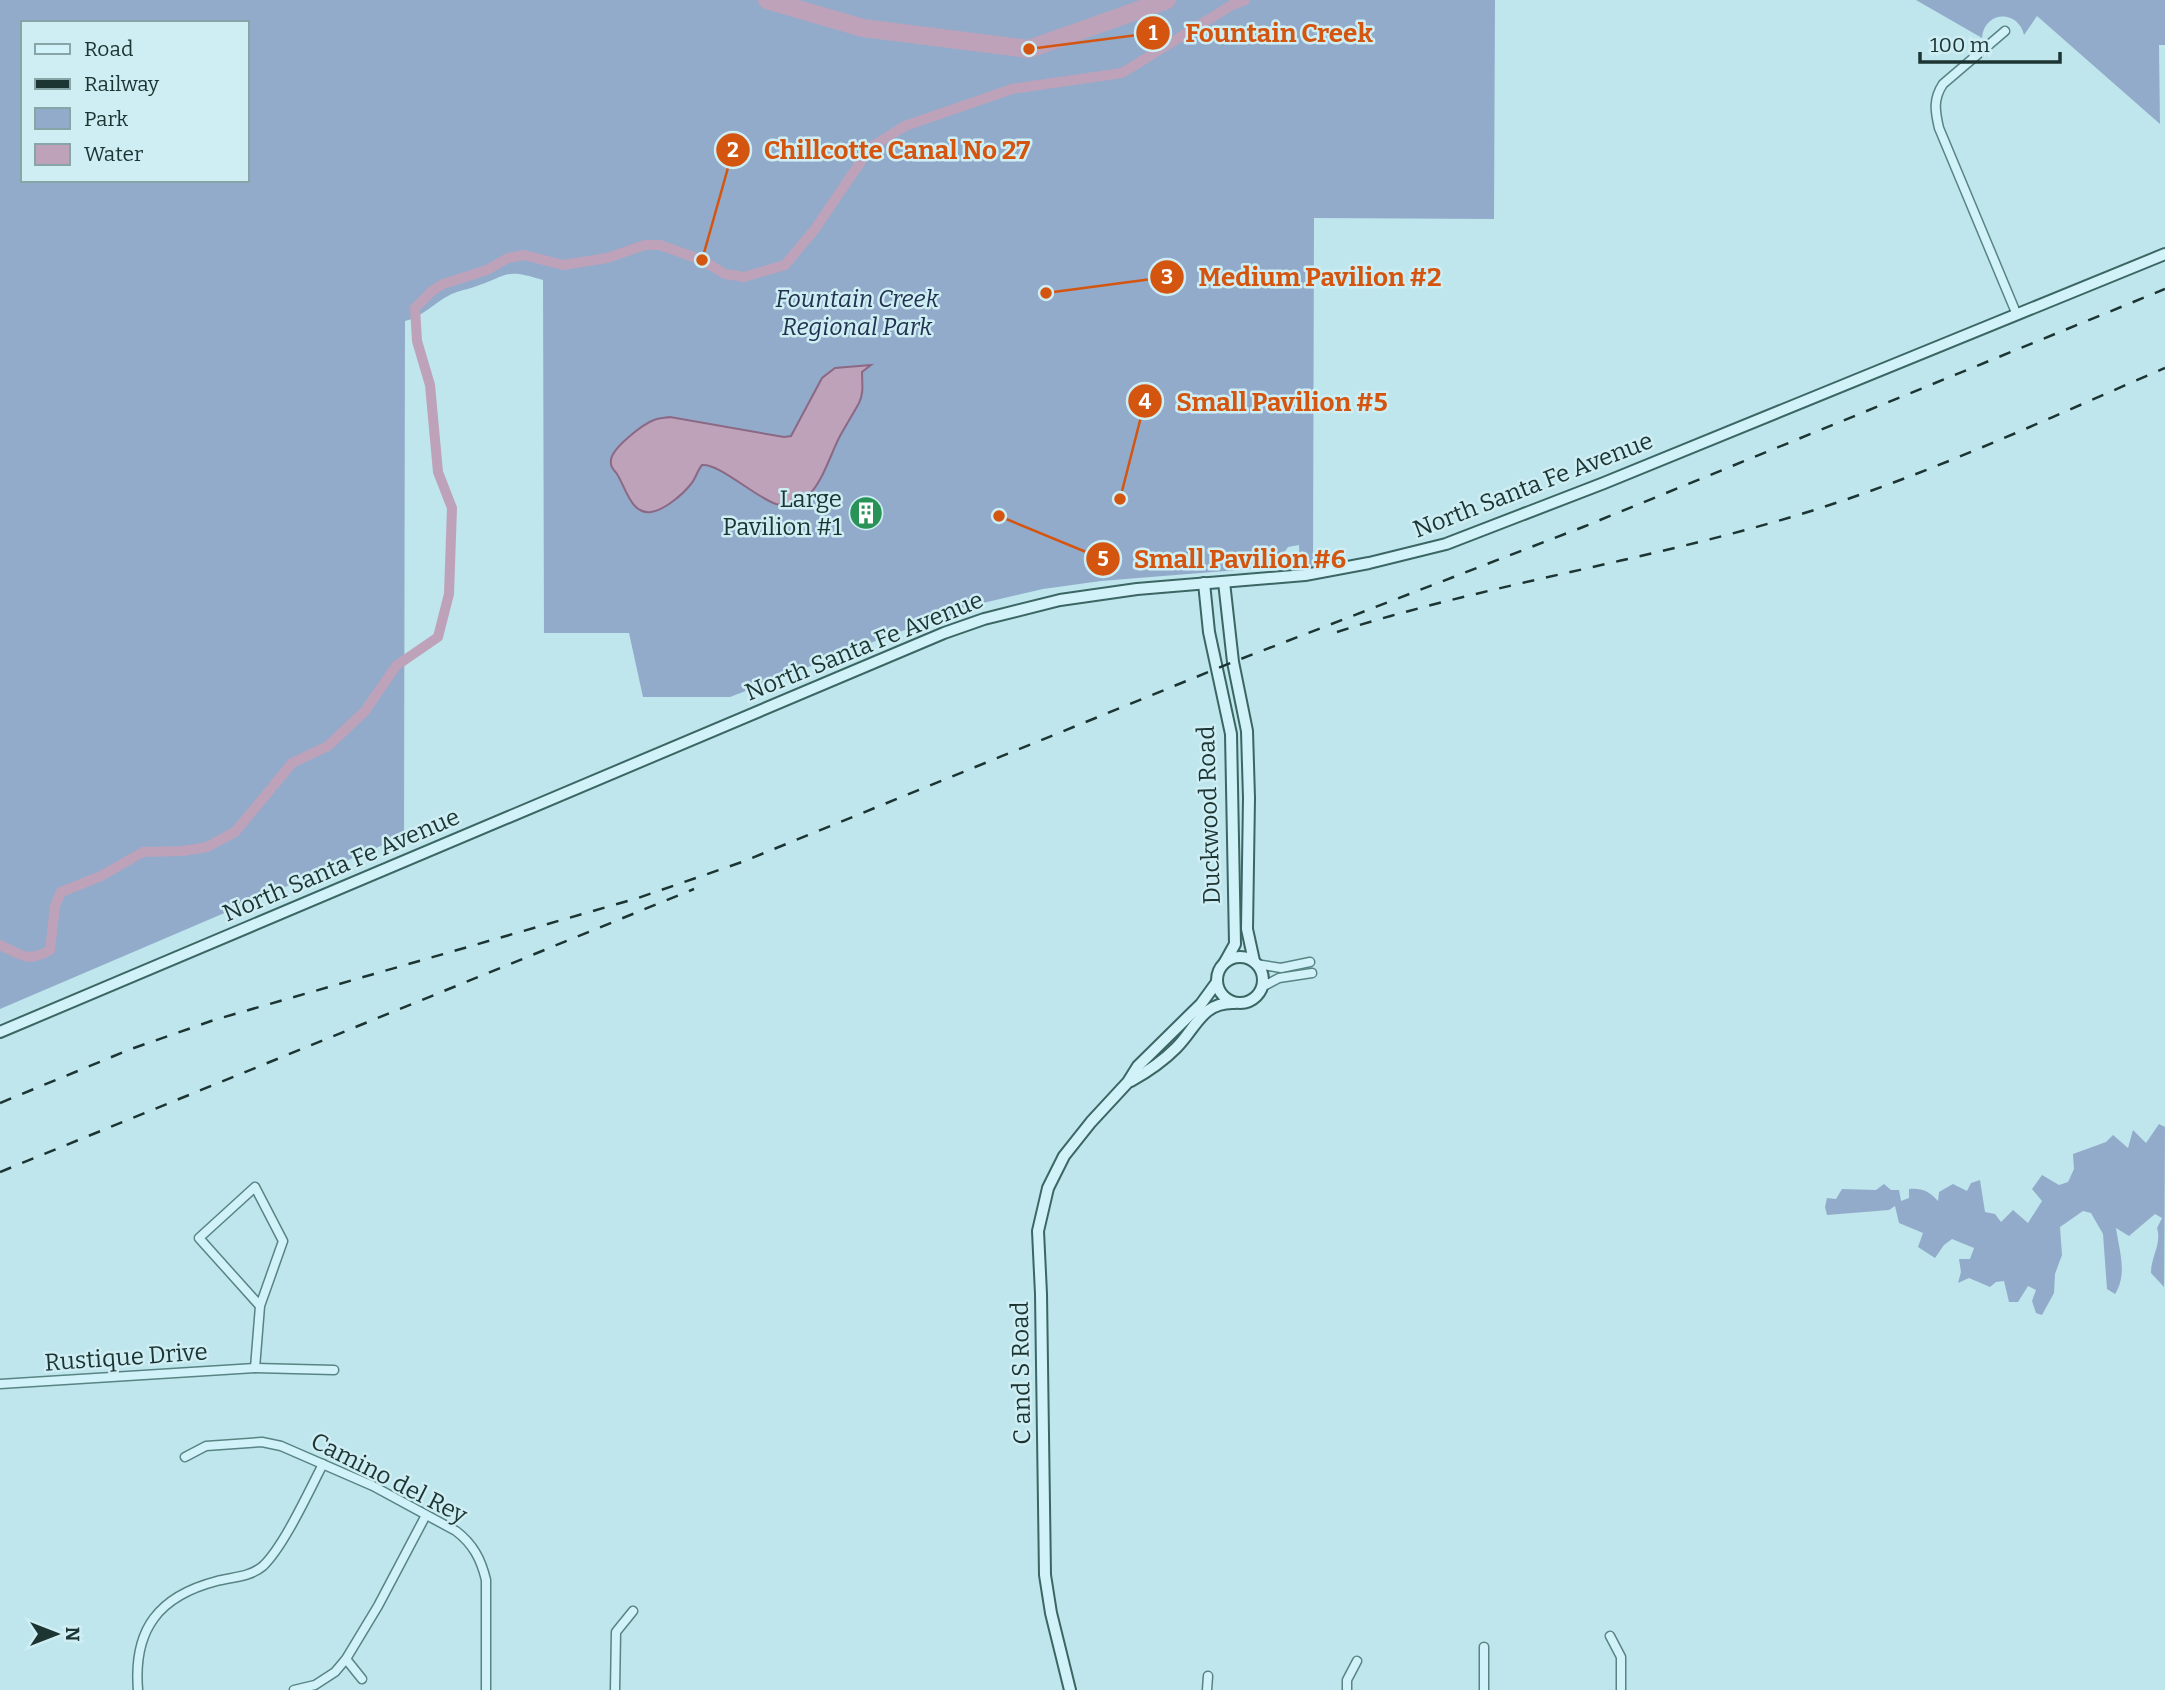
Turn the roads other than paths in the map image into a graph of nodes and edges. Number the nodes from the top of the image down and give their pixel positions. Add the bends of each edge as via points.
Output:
1 (2005, 31) dead end
2 (2165, 254) edge
3 (2017, 315) junction
4 (1224, 582) junction
5 (1204, 583) junction
6 (1225, 962) junction
7 (1310, 962) dead end
8 (1255, 963) junction
9 (1312, 973) dead end
10 (1216, 982) junction
11 (1262, 987) junction
12 (1235, 1003) junction
13 (0, 1032) edge
14 (1128, 1082) junction
15 (260, 1306) junction
16 (255, 1368) junction
17 (334, 1370) dead end
18 (0, 1384) edge
19 (185, 1457) dead end
20 (323, 1464) junction
21 (426, 1516) junction
22 (633, 1611) dead end
23 (1610, 1636) dead end
24 (1484, 1647) dead end
25 (346, 1659) junction
26 (1356, 1661) dead end
27 (1208, 1676) dead end
28 (362, 1679) dead end
29 (138, 1690) edge
30 (294, 1690) edge
31 (486, 1690) edge
32 (615, 1690) edge
33 (1070, 1690) edge
34 (1207, 1690) edge
35 (1347, 1690) edge
36 (1484, 1690) edge
37 (1621, 1690) edge

1 - 3 street via 1943,84 1935,101 1939,128
2 - 3 main road, North Santa Fe Avenue
3 - 4 main road, North Santa Fe Avenue via 1446,544 1306,575
4 - 5 main road, North Santa Fe Avenue
4 - 8 main road, Duckwood Road via 1247,731 1247,929
5 - 6 main road, Duckwood Road via 1209,632 1231,734 1235,944
5 - 13 main road, North Santa Fe Avenue via 1060,600 944,633
6 - 8 main road via 1239,957
6 - 10 main road
7 - 8 street via 1281,968
8 - 11 main road via 1262,974
9 - 11 street via 1279,978
10 - 12 main road via 1222,995
10 - 14 main road, C and S Road
11 - 12 main road via 1250,1001
12 - 14 main road, C and S Road via 1206,1010 1175,1049
14 - 33 main road, C and S Road via 1064,1156 1048,1188 1038,1231 1045,1575
15 - 15 street via 200,1238 256,1187 283,1241
15 - 16 street
16 - 17 street, Rustique Drive
16 - 18 street, Rustique Drive
19 - 20 street, Camino del Rey via 206,1446 262,1442
20 - 21 street, Camino del Rey
20 - 29 street via 261,1568 188,1590 152,1619 139,1655
21 - 25 street
21 - 31 street, Camino del Rey via 466,1538 482,1563
22 - 32 street via 616,1632
23 - 37 street via 1621,1657
24 - 36 street
25 - 28 street
25 - 30 street via 315,1685
26 - 35 street
27 - 34 street

